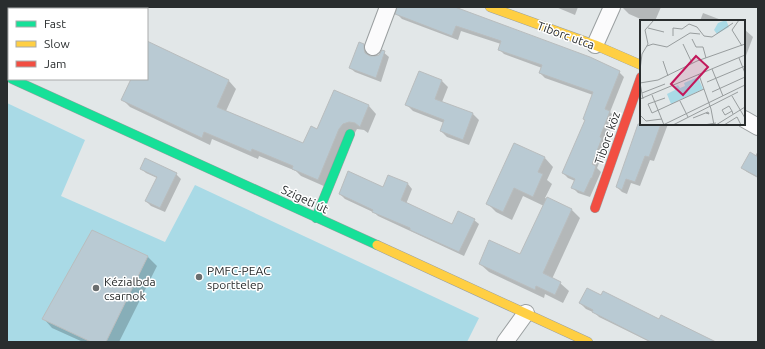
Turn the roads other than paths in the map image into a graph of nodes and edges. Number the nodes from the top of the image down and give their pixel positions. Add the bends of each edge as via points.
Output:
1 (388, 7) edge
2 (490, 7) edge
3 (612, 7) edge
4 (595, 45) junction
5 (373, 47) dead end
6 (640, 65) edge
7 (14, 80) edge
8 (640, 80) edge
9 (745, 120) edge
10 (758, 128) edge
11 (350, 134) dead end
12 (595, 208) dead end
13 (316, 218) junction
14 (526, 313) junction
15 (505, 342) edge
16 (588, 342) edge

1 - 5 street
2 - 4 street, Tiborc utca
3 - 4 street
4 - 6 street, Tiborc utca
7 - 13 street, Szigeti út
8 - 12 street, Tiborc köz
9 - 10 street
11 - 13 street
13 - 14 street, Szigeti út
14 - 15 street
14 - 16 street, Szigeti út

